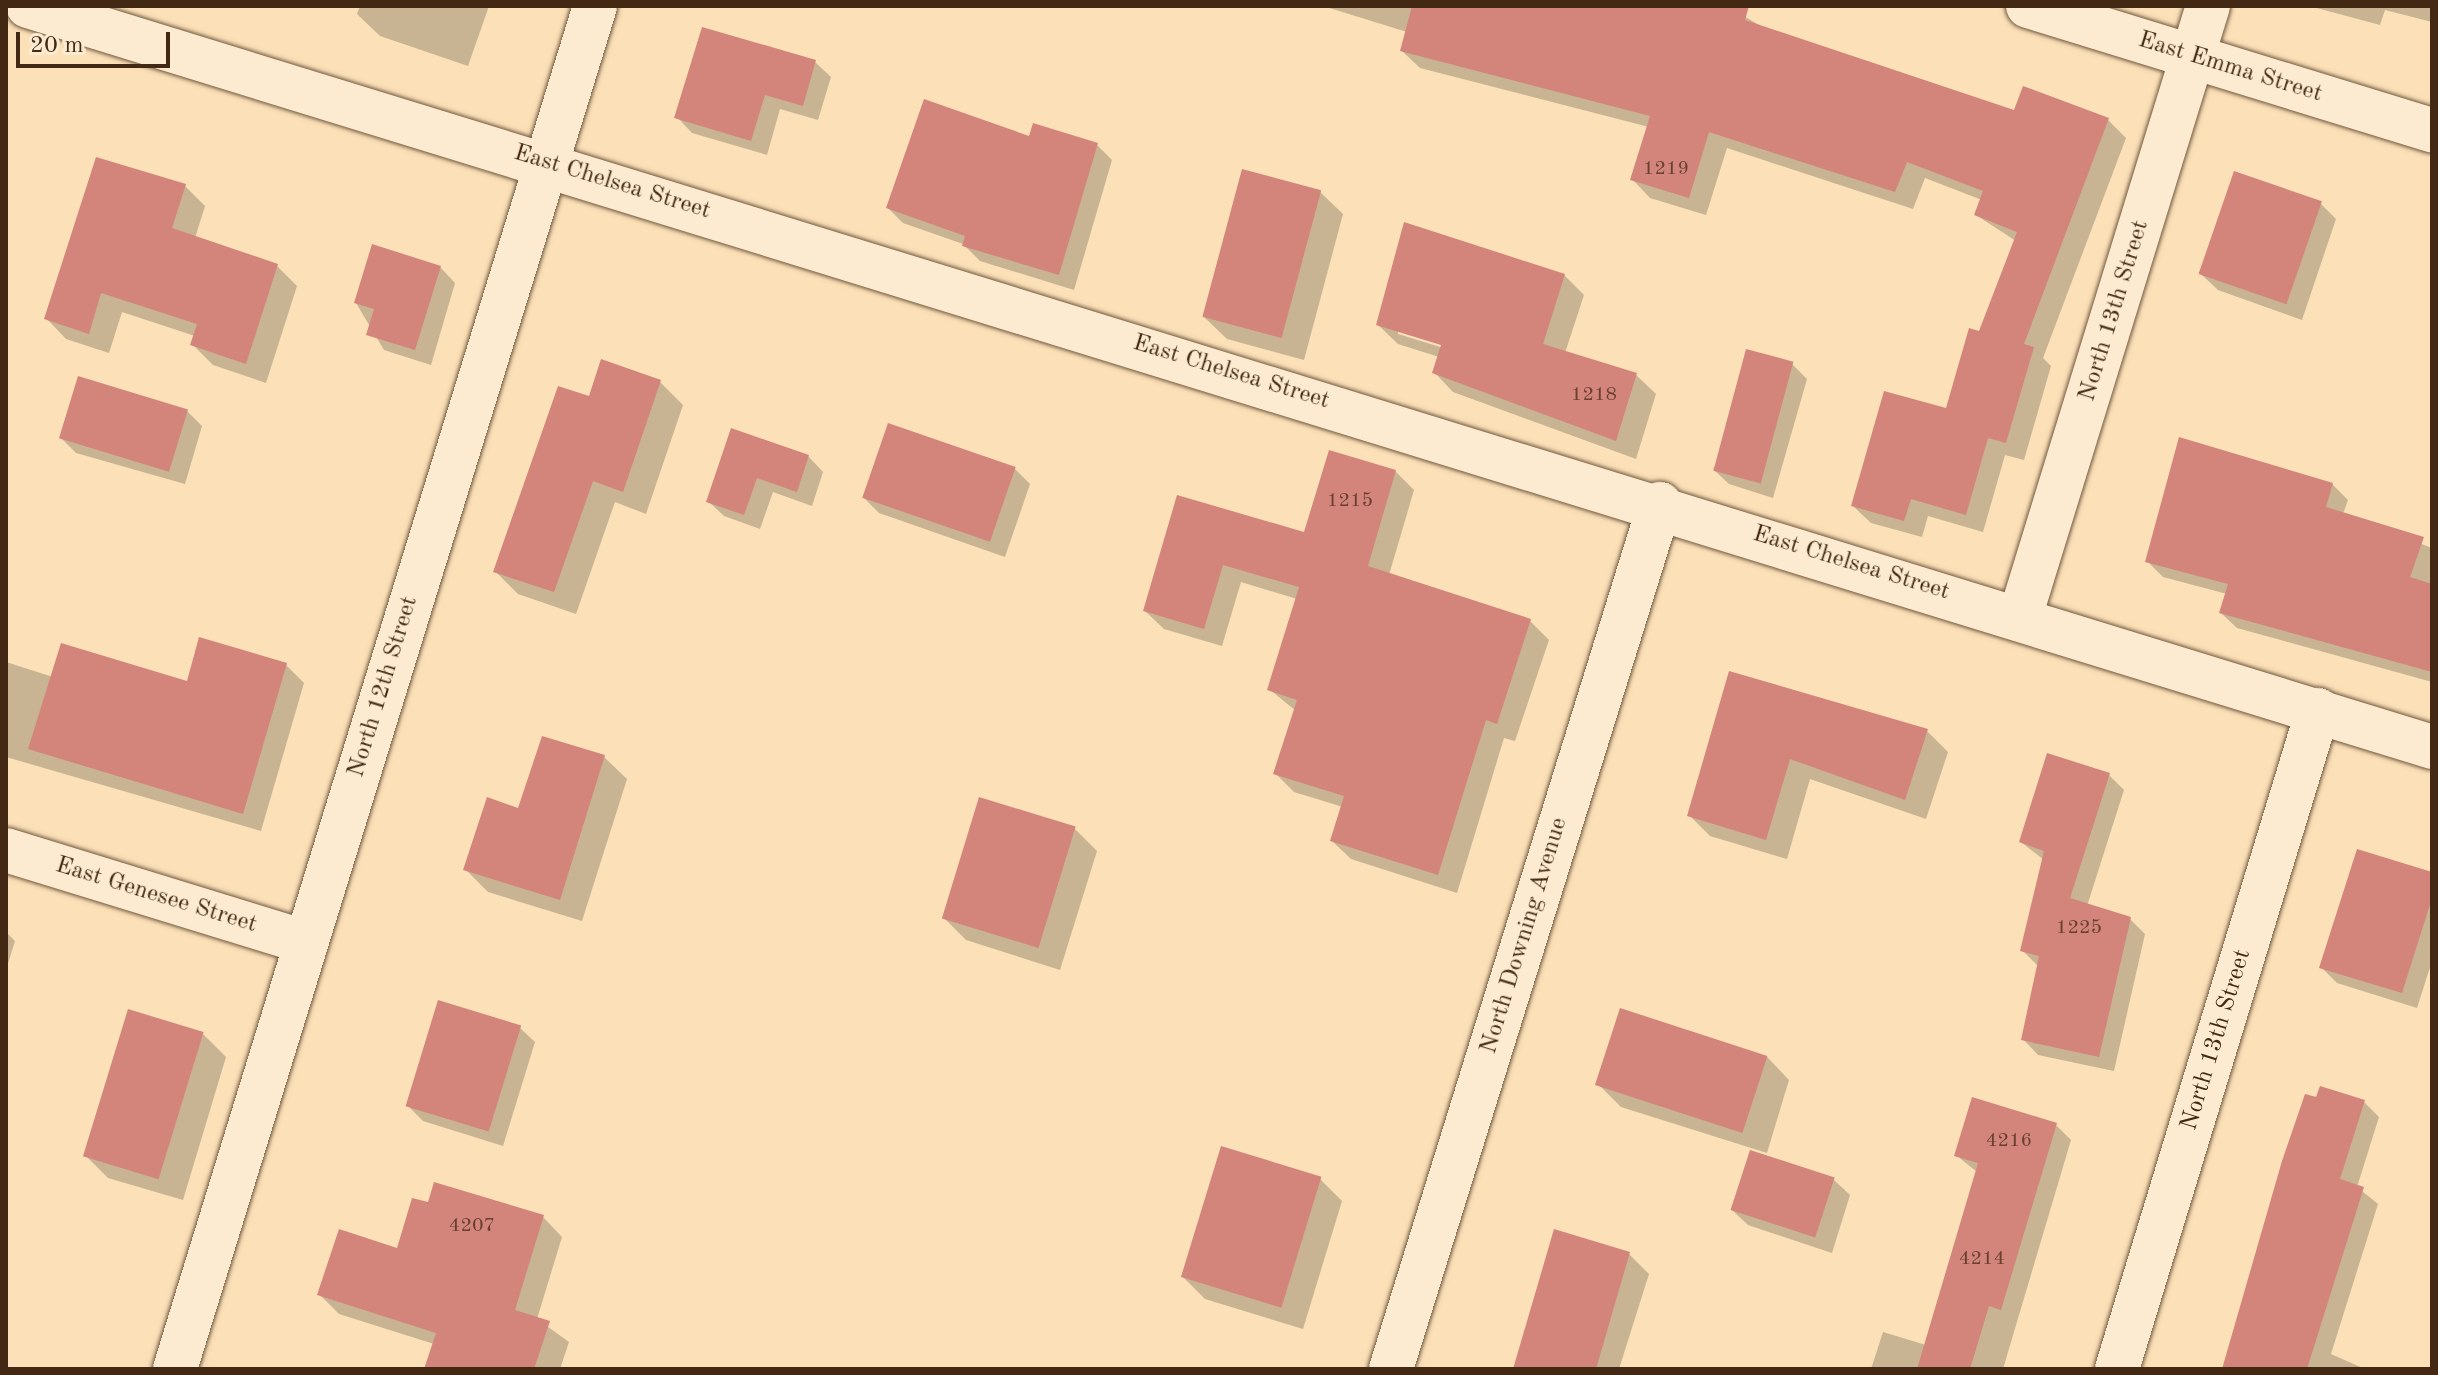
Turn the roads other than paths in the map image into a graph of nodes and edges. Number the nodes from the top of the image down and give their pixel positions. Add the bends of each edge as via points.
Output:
1 (28, 6) edge
2 (595, 6) edge
3 (2028, 6) edge
4 (2208, 6) edge
5 (2193, 57) junction
6 (2432, 130) edge
7 (546, 162) junction
8 (1660, 504) junction
9 (2020, 617) junction
10 (2318, 710) junction
11 (2432, 747) edge
12 (6, 850) edge
13 (305, 942) junction
14 (175, 1369) edge
15 (1391, 1369) edge
16 (2117, 1369) edge

1 - 7 street, East Chelsea Street
2 - 7 street, North 12th Street
3 - 5 street, East Emma Street
4 - 5 street, North 13th Street
5 - 6 street, East Emma Street
5 - 9 street, North 13th Street
7 - 8 street, East Chelsea Street
7 - 13 street, North 12th Street
8 - 9 street, East Chelsea Street
8 - 15 street, North Downing Avenue
9 - 10 street, East Chelsea Street
10 - 11 street, East Chelsea Street
10 - 16 street, North 13th Street
12 - 13 street, East Genesee Street
13 - 14 street, North 12th Street

